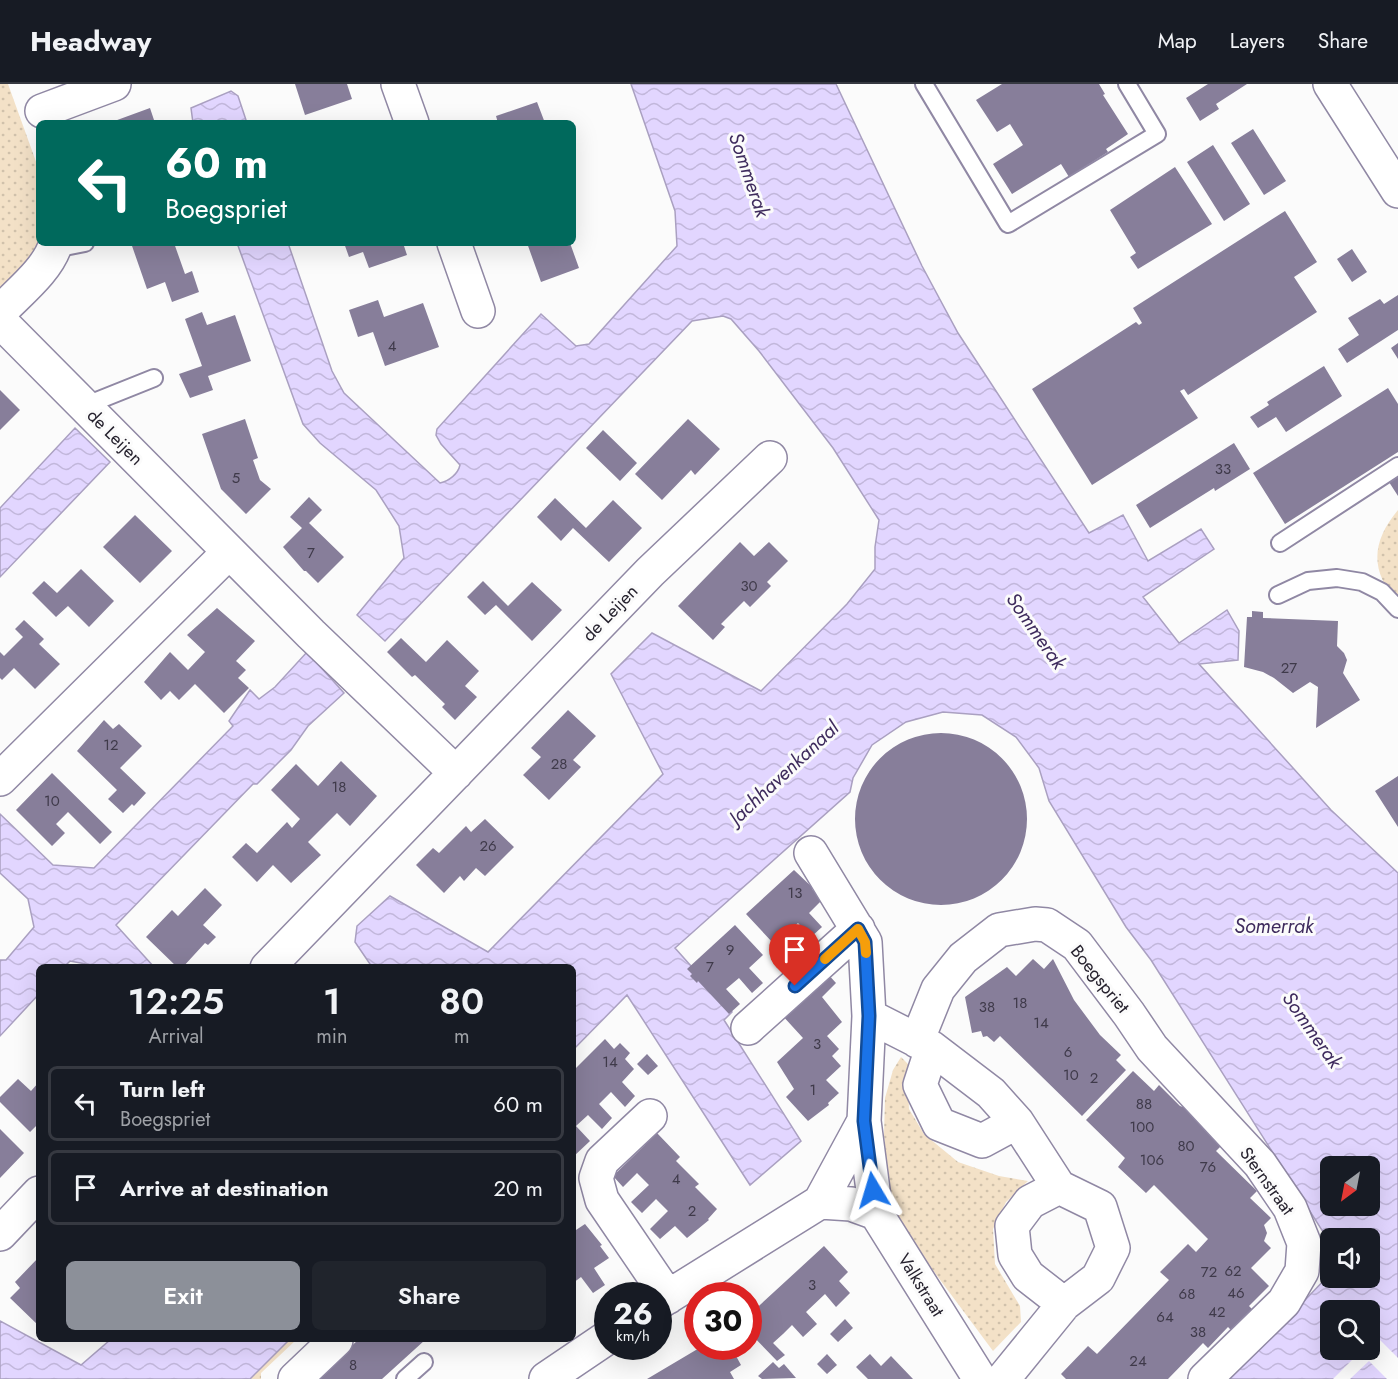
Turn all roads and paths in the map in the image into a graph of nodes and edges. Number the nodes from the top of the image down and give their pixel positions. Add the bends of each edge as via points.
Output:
1 (114, 84) edge
2 (398, 84) edge
3 (924, 84) edge
4 (1127, 84) edge
5 (1330, 84) edge
6 (40, 106) edge
7 (411, 120) edge
8 (1398, 191) edge
9 (55, 246) edge
10 (455, 246) edge
11 (478, 311) dead end
12 (0, 312) edge
13 (0, 321) edge
14 (154, 378) dead end
15 (84, 406) junction
16 (770, 459) dead end
17 (1398, 466) edge
18 (1280, 543) dead end
19 (229, 552) junction
20 (1278, 595) dead end
21 (1398, 609) edge
22 (456, 772) junction
23 (0, 779) edge
24 (811, 853) dead end
25 (858, 929) junction
26 (271, 964) edge
27 (869, 1016) junction
28 (748, 1028) dead end
29 (925, 1044) junction
30 (1152, 1048) joint
31 (650, 1116) dead end
32 (864, 1121) junction
33 (1017, 1122) junction
34 (1059, 1187) junction
35 (36, 1196) edge
36 (849, 1206) junction
37 (0, 1234) edge
38 (652, 1282) edge
39 (672, 1295) edge
40 (1065, 1304) junction
41 (334, 1342) edge
42 (594, 1347) edge
43 (424, 1362) dead end
44 (551, 1377) edge
45 (295, 1379) edge
46 (405, 1379) edge
47 (980, 1379) edge
48 (1003, 1379) edge
49 (1205, 1379) edge

1 - 6 street
2 - 7 street
3 - 4 lane via 1008,224 1157,134
5 - 8 street
9 - 12 street via 39,272
10 - 11 street
13 - 15 street, de Leijen
14 - 15 lane
15 - 19 street, de Leijen
16 - 22 street, de Leijen via 650,572
17 - 18 lane
19 - 22 street, de Leijen
19 - 23 street
20 - 21 lane via 1308,581 1337,578 1362,582 1382,592
22 - 26 street, de Leijen
24 - 25 street
25 - 27 street via 865,942
25 - 28 street
27 - 29 street
27 - 32 street
29 - 30 street, Boegspriet via 938,989 963,958 999,930 1035,924 1047,925 1077,945
29 - 33 street via 991,1093
29 - 33 street, Boegspriet via 920,1085 939,1124 982,1141
30 - 49 street, Sternstraat via 1260,1164 1290,1208 1304,1243 1302,1271 1284,1302
31 - 38 street via 602,1161 596,1178 602,1200
32 - 36 street
32 - 36 street
33 - 34 street
34 - 40 street via 1030,1202 1012,1226 1015,1255 1028,1276
34 - 40 street via 1100,1208 1113,1248 1098,1278
35 - 37 street
36 - 39 street
36 - 47 street, Valkstraat
40 - 48 street
41 - 45 street
42 - 44 street
43 - 46 lane

